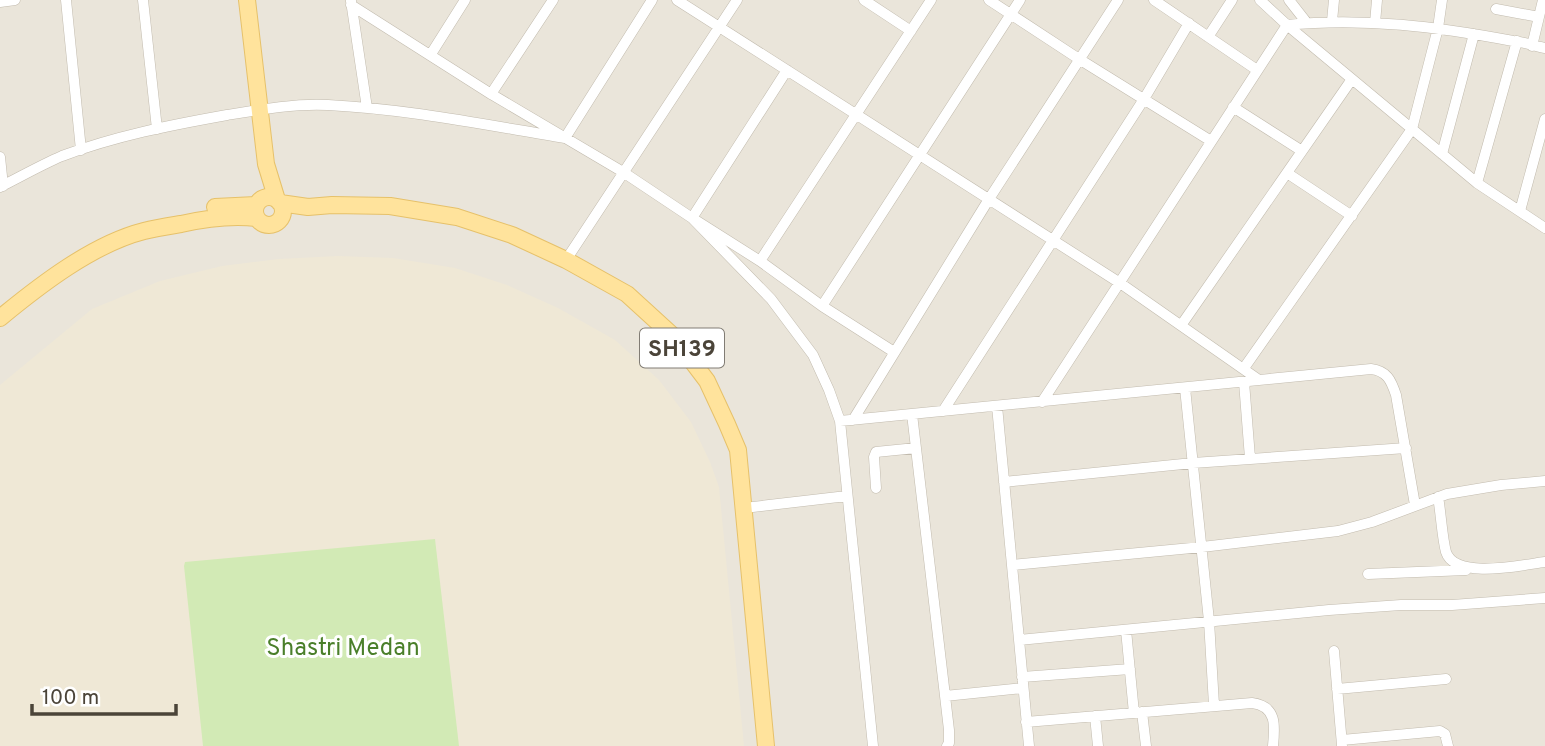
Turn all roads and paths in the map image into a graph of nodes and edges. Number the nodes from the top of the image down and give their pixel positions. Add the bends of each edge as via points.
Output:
1 (15, 0) edge
2 (66, 0) edge
3 (143, 0) edge
4 (247, 0) edge
5 (465, 0) edge
6 (553, 0) edge
7 (652, 0) edge
8 (677, 0) edge
9 (737, 0) edge
10 (864, 0) edge
11 (931, 0) edge
12 (989, 0) edge
13 (1020, 0) edge
14 (1118, 0) edge
15 (1154, 0) edge
16 (1260, 0) edge
17 (1289, 0) edge
18 (1334, 0) edge
19 (1377, 0) edge
20 (1442, 0) edge
21 (1542, 0) edge
22 (0, 2) edge
23 (351, 2) edge
24 (1226, 2) edge
25 (1496, 9) dead end
26 (1011, 15) junction
27 (1539, 17) junction
28 (1332, 21) junction
29 (1189, 23) junction
30 (1307, 23) junction
31 (1375, 23) junction
32 (1287, 25) junction
33 (719, 27) junction
34 (1438, 28) junction
35 (911, 31) junction
36 (1474, 34) junction
37 (1208, 37) junction
38 (1517, 41) junction
39 (1532, 46) junction
40 (1545, 48) edge
41 (431, 54) junction
42 (1079, 59) junction
43 (787, 70) junction
44 (1257, 70) junction
45 (1352, 79) junction
46 (491, 94) junction
47 (1143, 99) junction
48 (1233, 107) junction
49 (367, 108) junction
50 (260, 110) junction
51 (856, 114) junction
52 (1545, 120) edge
53 (157, 129) junction
54 (1412, 129) junction
55 (565, 138) junction
56 (1211, 141) junction
57 (81, 150) junction
58 (1302, 151) junction
59 (1442, 154) junction
60 (921, 156) junction
61 (0, 157) edge
62 (623, 172) junction
63 (1287, 173) junction
64 (1477, 183) junction
65 (1, 186) edge
66 (989, 199) junction
67 (269, 207) junction
68 (1520, 211) junction
69 (1352, 216) junction
70 (692, 218) junction
71 (1545, 228) edge
72 (1054, 241) junction
73 (566, 260) junction
74 (760, 261) junction
75 (1121, 283) junction
76 (0, 305) edge
77 (822, 306) junction
78 (0, 318) edge
79 (1182, 324) junction
80 (894, 352) junction
81 (1244, 369) junction
82 (1259, 380) junction
83 (1244, 382) junction
84 (1185, 388) junction
85 (1042, 402) junction
86 (997, 406) junction
87 (943, 411) junction
88 (912, 414) junction
89 (853, 420) junction
90 (839, 421) junction
91 (916, 448) junction
92 (1406, 448) junction
93 (1250, 458) junction
94 (1192, 463) junction
95 (1545, 481) edge
96 (1004, 482) junction
97 (876, 488) dead end
98 (847, 496) junction
99 (1438, 497) junction
100 (1415, 505) junction
101 (744, 508) junction
102 (1202, 547) junction
103 (1545, 562) edge
104 (1012, 565) junction
105 (1482, 569) junction
106 (1368, 573) dead end
107 (1545, 597) edge
108 (1209, 621) junction
109 (1126, 630) junction
110 (1019, 640) junction
111 (1334, 651) dead end
112 (1130, 669) junction
113 (1446, 679) dead end
114 (1023, 683) junction
115 (1337, 689) junction
116 (945, 696) junction
117 (1214, 705) junction
118 (1138, 713) junction
119 (1095, 716) junction
120 (1026, 722) junction
121 (1342, 743) edge
122 (766, 746) edge
123 (873, 746) edge
124 (947, 746) edge
125 (1029, 746) edge
126 (1098, 746) edge
127 (1146, 746) edge
128 (1273, 746) edge
129 (1448, 746) edge

1 - 22 street
2 - 57 street
3 - 53 street
4 - 50 main road
5 - 41 street
6 - 46 street
7 - 55 street
8 - 33 street
9 - 33 street
10 - 35 street
11 - 35 street
12 - 26 street
13 - 26 street
14 - 42 street
15 - 29 street
16 - 32 street
17 - 30 street
18 - 28 street
19 - 31 street
20 - 34 street
21 - 27 street
23 - 41 street
23 - 49 street
24 - 37 street
25 - 27 street
26 - 42 street
26 - 60 street
27 - 39 street
28 - 30 street
28 - 31 street
29 - 37 street
29 - 47 street
30 - 32 street
31 - 34 street
32 - 44 street
32 - 45 street
33 - 43 street
33 - 62 street
34 - 36 street
34 - 54 street
35 - 51 street
36 - 38 street
36 - 59 street
37 - 44 street
38 - 39 street
38 - 64 street
39 - 40 street
41 - 46 street
42 - 47 street
42 - 66 street
43 - 51 street
43 - 70 street
44 - 48 street
45 - 54 street
45 - 58 street
46 - 55 street
47 - 56 street
47 - 72 street
48 - 56 street
48 - 58 street
49 - 50 street via 325,104
49 - 55 street
50 - 53 street
50 - 67 main road
51 - 60 street
51 - 74 street
52 - 68 street
53 - 57 street
54 - 59 street
54 - 69 street
55 - 62 street
56 - 75 street
57 - 65 street
58 - 63 street
59 - 64 street
60 - 66 street
60 - 77 street
61 - 65 street
62 - 70 street
62 - 73 street
63 - 69 street
63 - 79 street
64 - 68 street
66 - 72 street
66 - 80 street
67 - 73 main road, SH139 via 390,206 457,217
67 - 76 main road via 220,206 113,232 55,264
67 - 78 main road via 142,231 115,241 73,264
68 - 71 street
69 - 81 street
70 - 74 street
70 - 90 street via 771,299 813,355
72 - 75 street
72 - 87 street
73 - 101 main road, SH139 via 627,294 673,336 707,381 738,450
74 - 77 street
75 - 79 street
75 - 85 street
77 - 80 street
79 - 81 street
80 - 89 street
81 - 82 street
82 - 83 street
82 - 92 street via 1381,370 1396,395
83 - 84 street
83 - 93 street
84 - 85 street
84 - 94 street
85 - 86 street
86 - 87 street
86 - 96 street
87 - 88 street
88 - 89 street
88 - 91 street
89 - 90 street
90 - 98 street
91 - 97 street via 876,452
91 - 116 street
92 - 93 street
92 - 100 street
93 - 94 street
94 - 96 street
94 - 102 street
95 - 99 street
96 - 104 street
98 - 101 street
98 - 123 street
99 - 100 street
99 - 105 street via 1452,562
100 - 102 street via 1338,531
101 - 122 main road, SH139
102 - 104 street
102 - 108 street
103 - 105 street
104 - 110 street
105 - 106 street
107 - 108 street
108 - 109 street
108 - 117 street
109 - 110 street
109 - 112 street
110 - 114 street
111 - 115 street
112 - 114 street
112 - 118 street
113 - 115 street
114 - 116 street
114 - 120 street
115 - 121 street
116 - 124 street
117 - 118 street
117 - 128 street via 1261,704 1274,722
118 - 119 street
118 - 127 street
119 - 120 street
119 - 126 street
120 - 125 street
121 - 129 street via 1440,732 1445,733

